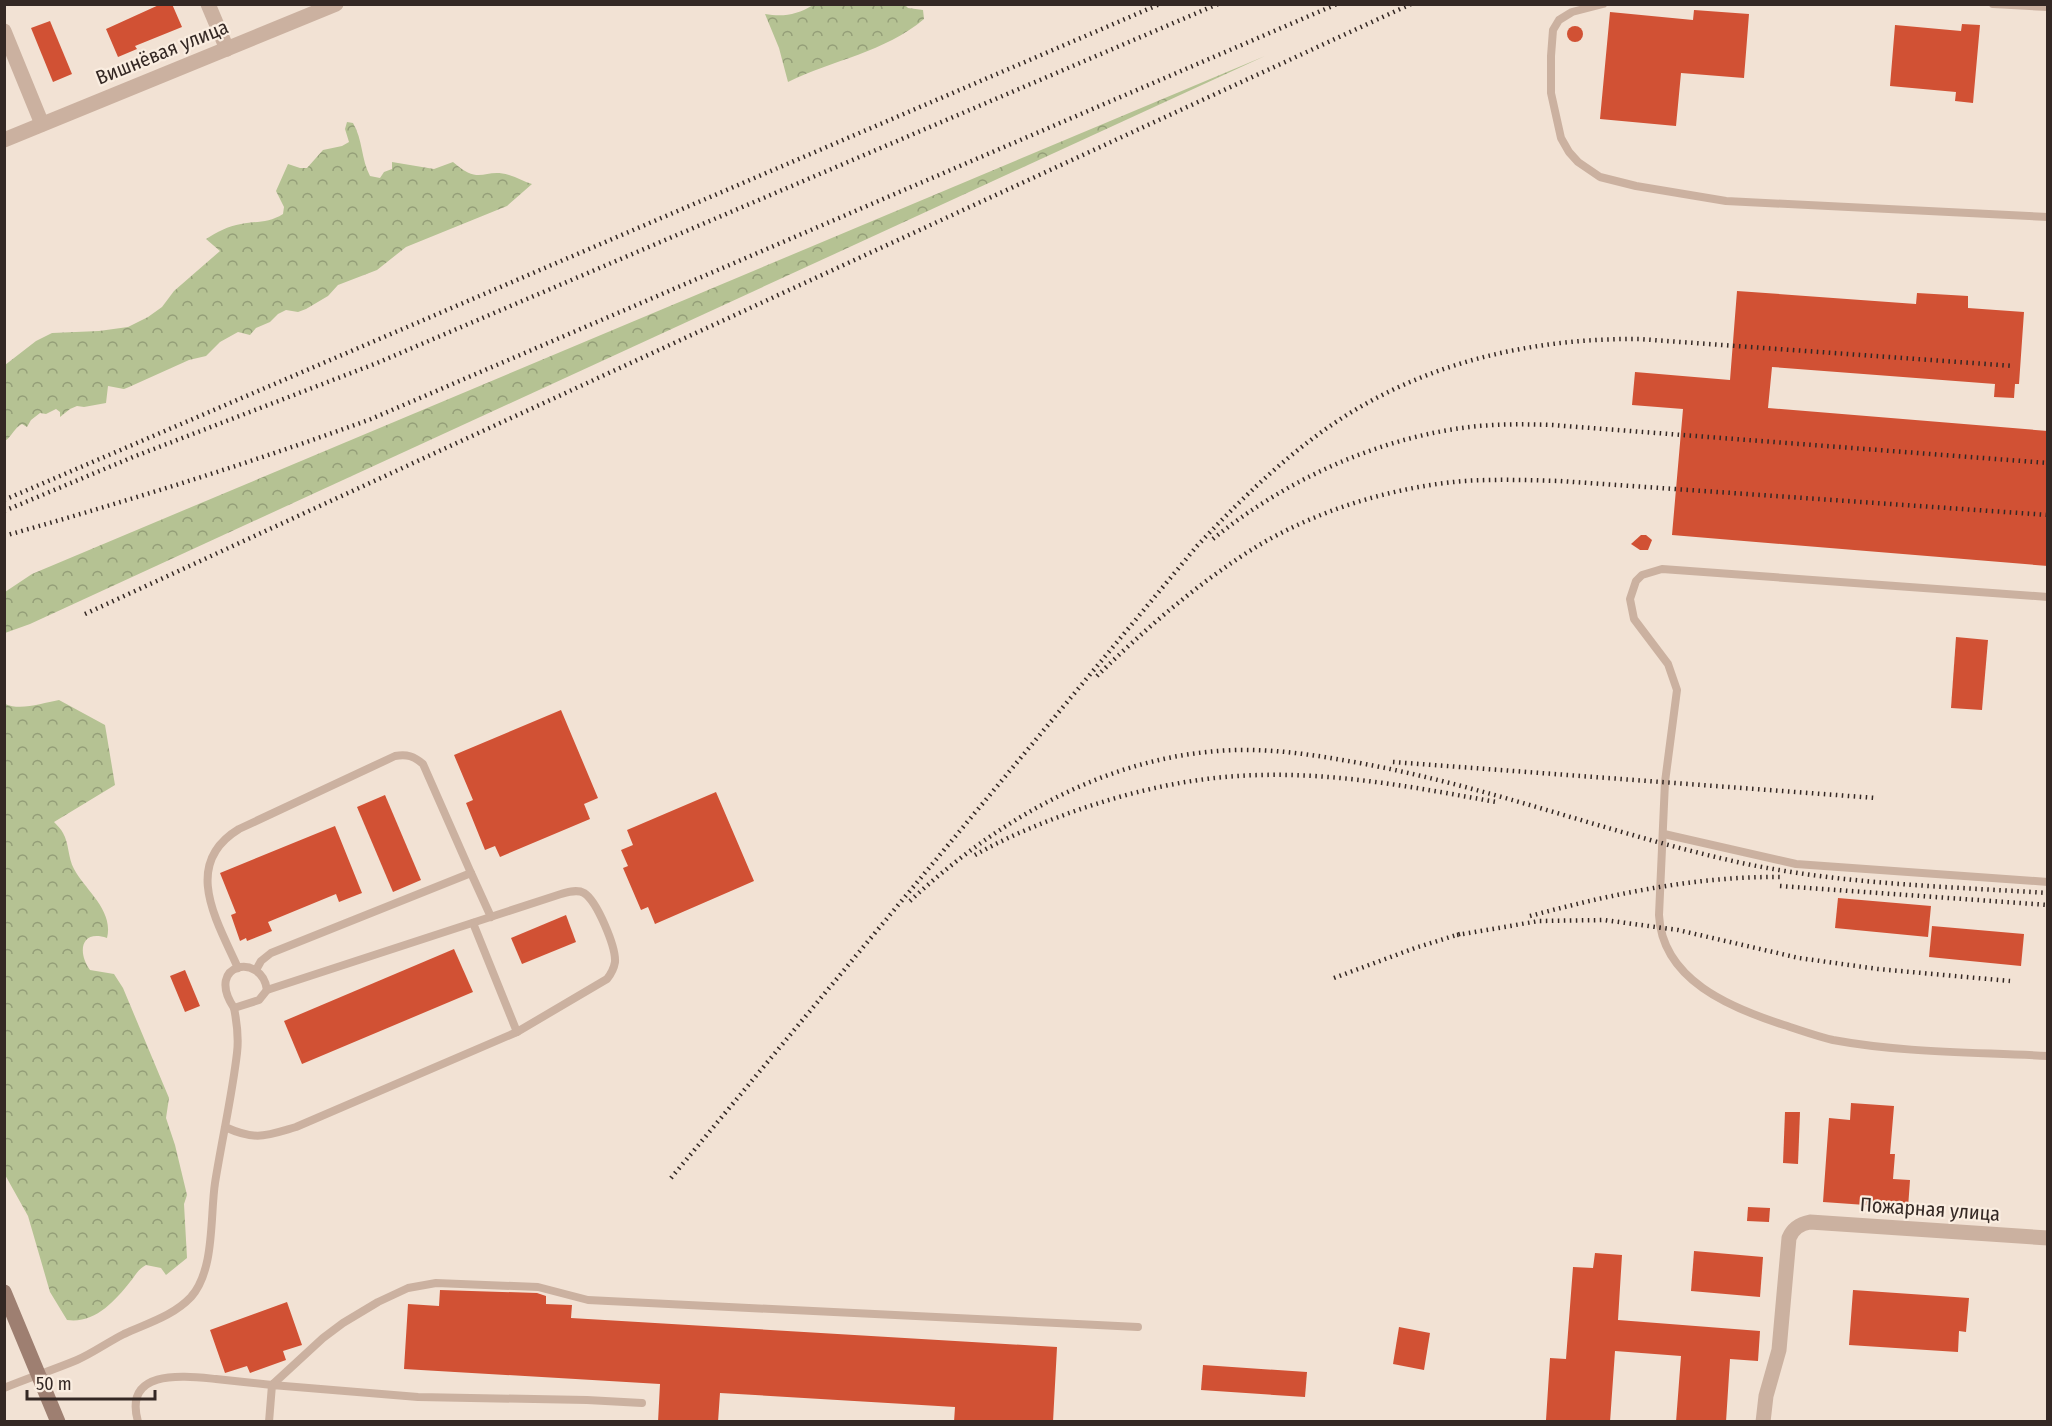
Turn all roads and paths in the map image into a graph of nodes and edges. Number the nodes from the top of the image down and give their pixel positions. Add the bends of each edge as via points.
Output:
1 (208, 4) edge
2 (336, 4) edge
3 (1603, 4) edge
4 (1993, 4) edge
5 (2048, 7) edge
6 (4, 31) edge
7 (226, 49) junction
8 (42, 124) junction
9 (4, 140) edge
10 (2048, 217) edge
11 (2048, 597) edge
12 (1664, 834) junction
13 (471, 873) junction
14 (2048, 882) edge
15 (491, 917) junction
16 (473, 923) junction
17 (238, 968) junction
18 (256, 970) junction
19 (267, 990) junction
20 (234, 1008) junction
21 (517, 1032) junction
22 (2048, 1056) edge
23 (225, 1127) junction
24 (2048, 1238) edge
25 (4, 1292) edge
26 (1138, 1327) dead end
27 (38, 1374) junction
28 (272, 1385) junction
29 (4, 1388) edge
30 (642, 1403) dead end
31 (58, 1422) edge
32 (138, 1422) edge
33 (269, 1422) edge
34 (1763, 1422) edge

1 - 7 street
2 - 7 street, Вишнёвая улица
3 - 10 lane via 1572,12 1559,20 1553,30 1551,56 1551,93 1562,138 1578,162 1600,177 1726,201
4 - 5 lane
6 - 8 street
7 - 8 street, Вишнёвая улица
8 - 9 street, Вишнёвая улица
11 - 12 lane via 1662,569 1642,574 1630,599 1634,619 1668,664 1677,690 1665,782
12 - 14 lane via 1796,864
12 - 22 lane via 1659,927 1678,964 1706,992 1766,1019 1830,1039 1887,1047
13 - 15 lane
13 - 17 lane via 423,764 406,754 395,756 224,838 209,868 206,885
13 - 18 lane via 272,953
15 - 16 lane
15 - 21 lane via 573,891 582,892 595,904 613,948 615,962 607,979
16 - 19 lane
16 - 21 lane
17 - 18 lane
17 - 20 lane via 224,982
18 - 19 lane
19 - 20 lane via 259,1000
20 - 23 lane via 237,1052
21 - 23 lane via 296,1127 251,1137
23 - 27 lane via 204,1273 192,1295 165,1317 77,1360
24 - 34 street, Пожарная улица via 1810,1222 1796,1228 1789,1238 1779,1350
25 - 27 main road
26 - 28 lane via 588,1299 538,1287 436,1283 408,1288 362,1311 323,1338
27 - 29 lane
27 - 31 main road
28 - 30 lane via 418,1397
28 - 32 lane via 160,1378 141,1391 136,1403
28 - 33 lane

